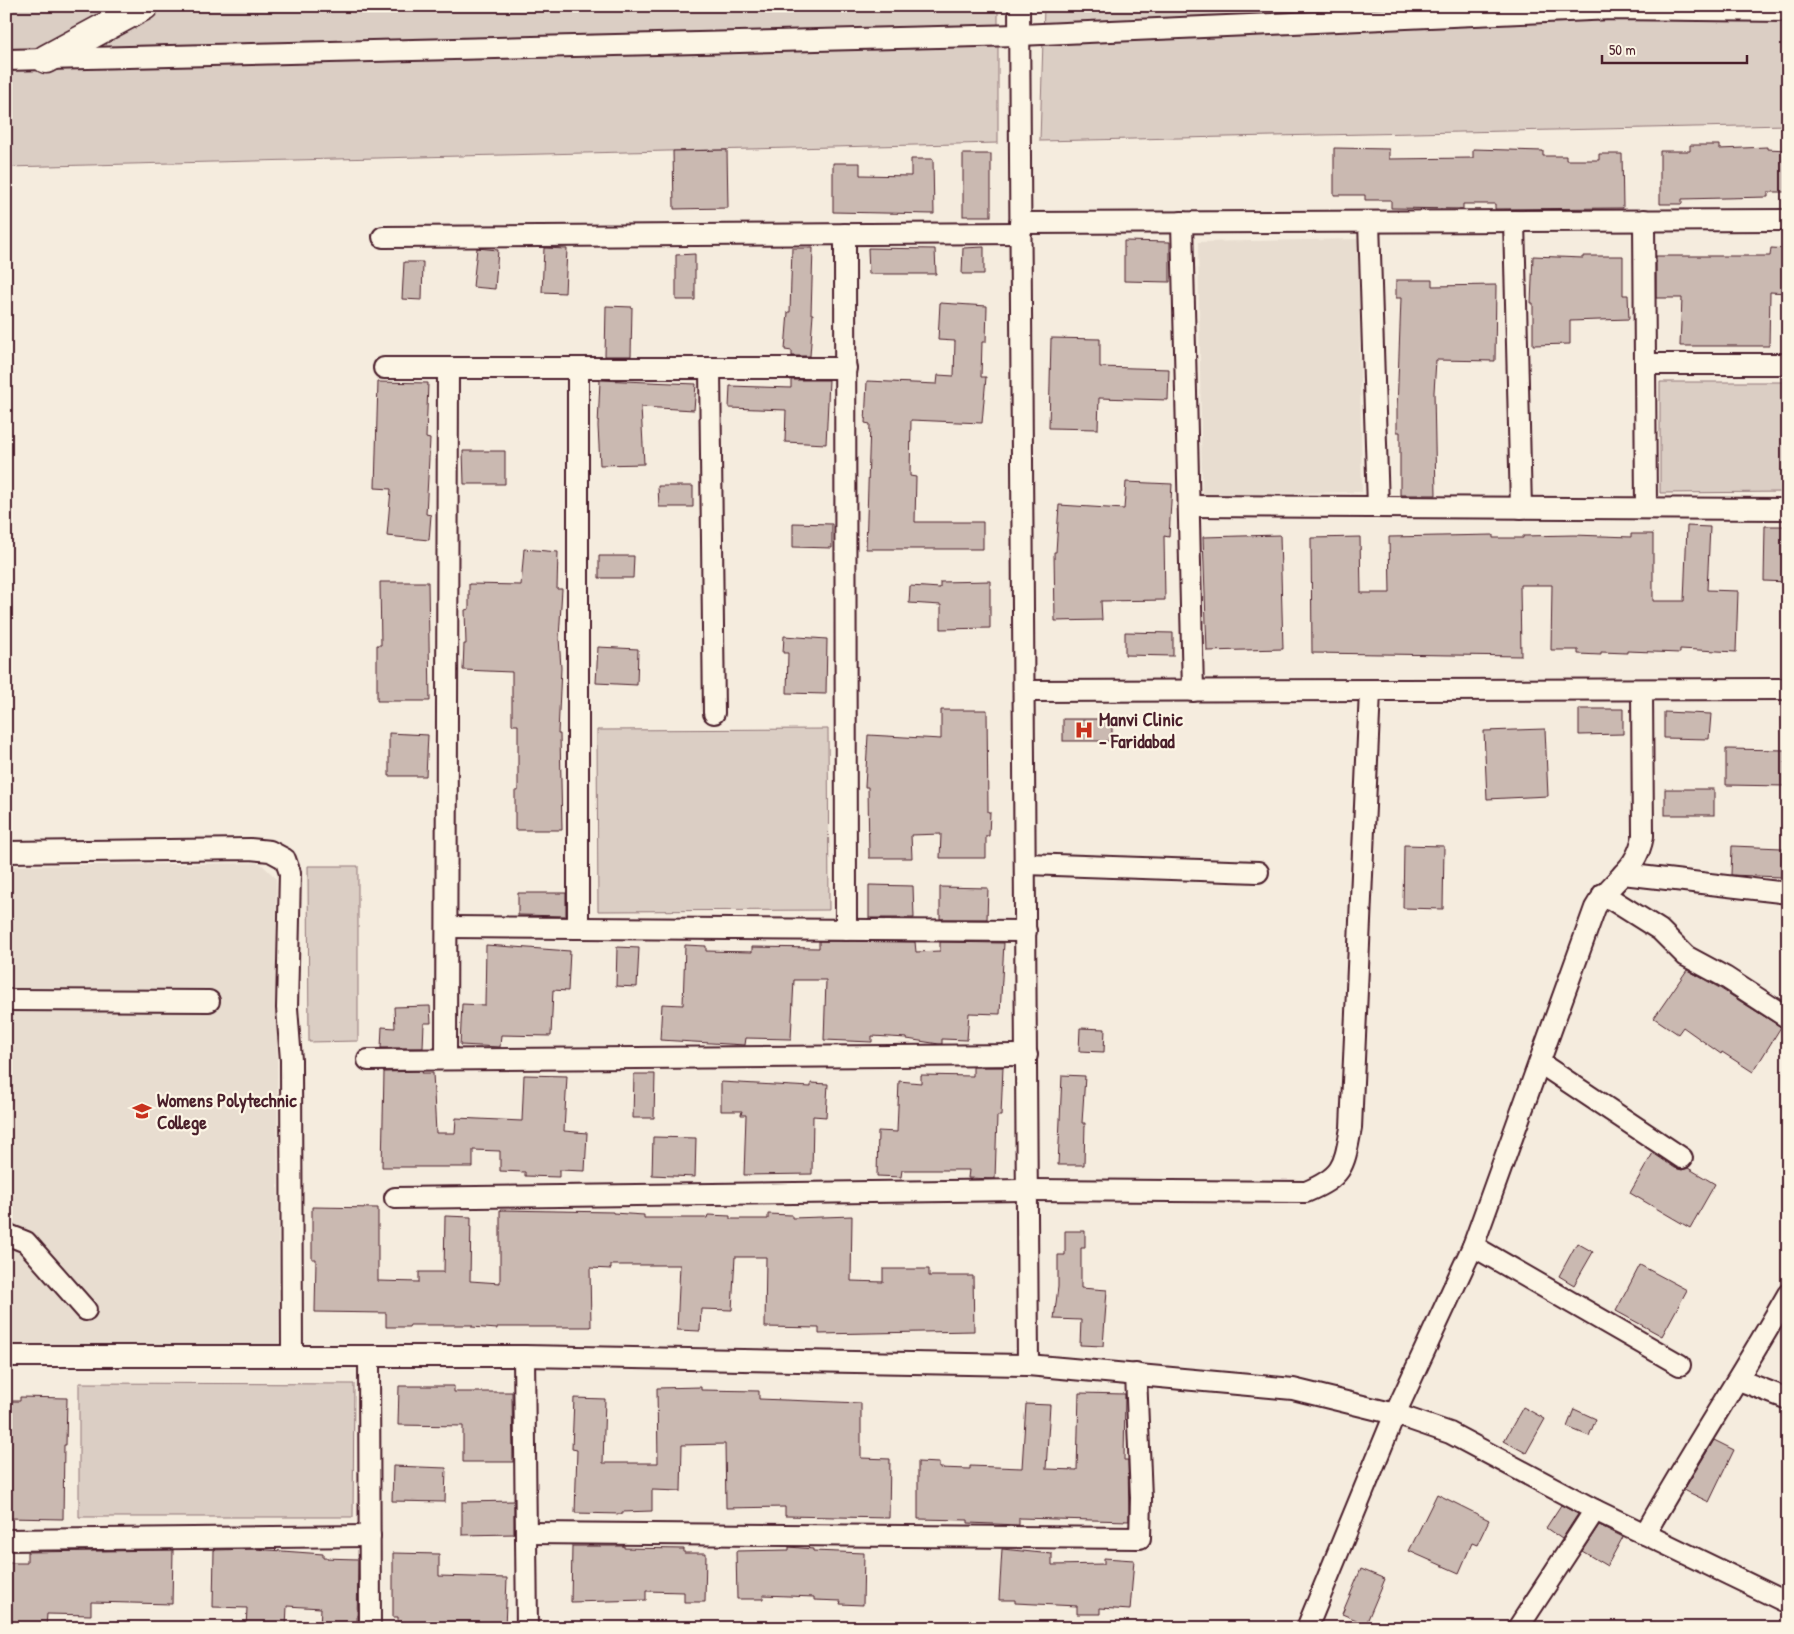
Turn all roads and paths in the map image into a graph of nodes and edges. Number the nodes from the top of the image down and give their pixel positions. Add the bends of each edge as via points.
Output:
1 (144, 6) edge
2 (1019, 6) edge
3 (1788, 11) edge
4 (1019, 35) junction
5 (46, 59) junction
6 (6, 60) edge
7 (1644, 220) junction
8 (1788, 220) edge
9 (1514, 221) junction
10 (1182, 222) junction
11 (1369, 222) junction
12 (1020, 228) junction
13 (845, 234) junction
14 (383, 237) dead end
15 (1645, 364) junction
16 (1788, 364) edge
17 (384, 368) dead end
18 (448, 368) junction
19 (578, 368) junction
20 (710, 368) junction
21 (846, 368) junction
22 (1188, 506) junction
23 (1378, 507) junction
24 (1521, 508) junction
25 (1646, 508) junction
26 (1788, 509) edge
27 (1788, 689) edge
28 (1370, 690) junction
29 (1642, 690) junction
30 (1193, 691) junction
31 (1024, 692) junction
32 (714, 713) dead end
33 (6, 852) edge
34 (1026, 864) junction
35 (1258, 872) dead end
36 (1623, 874) junction
37 (1788, 893) edge
38 (1603, 894) junction
39 (446, 927) junction
40 (578, 928) junction
41 (846, 930) junction
42 (1026, 931) junction
43 (6, 1000) edge
44 (209, 1001) dead end
45 (1788, 1018) edge
46 (1027, 1056) junction
47 (446, 1059) junction
48 (368, 1060) dead end
49 (1540, 1063) junction
50 (1682, 1158) dead end
51 (1029, 1190) junction
52 (395, 1198) dead end
53 (6, 1234) edge
54 (1472, 1246) junction
55 (1788, 1294) edge
56 (86, 1310) dead end
57 (6, 1356) edge
58 (292, 1356) junction
59 (369, 1356) junction
60 (524, 1356) junction
61 (1028, 1364) junction
62 (1680, 1365) dead end
63 (1136, 1374) junction
64 (1739, 1380) junction
65 (1788, 1400) edge
66 (1395, 1414) junction
67 (1595, 1510) junction
68 (526, 1533) junction
69 (1645, 1534) junction
70 (370, 1536) junction
71 (6, 1540) edge
72 (1788, 1603) edge
73 (370, 1628) edge
74 (527, 1628) edge
75 (1307, 1628) edge
76 (1518, 1628) edge

1 - 5 highway
2 - 4 street
3 - 4 street via 1612,9
4 - 5 street
4 - 12 street
5 - 6 street
7 - 8 street
7 - 9 street
7 - 15 street
9 - 11 street
9 - 24 street
10 - 11 street
10 - 12 street
10 - 22 street
11 - 23 street
12 - 13 street
12 - 31 street
13 - 14 street
13 - 21 street
15 - 16 street
15 - 25 street
17 - 18 street
18 - 19 street
18 - 39 street
19 - 20 street
19 - 40 street
20 - 21 street
20 - 32 street
21 - 41 street
22 - 23 street
22 - 30 street
23 - 24 street
24 - 25 street
25 - 26 street
27 - 29 street
28 - 29 street
28 - 30 street
28 - 51 street via 1351,1128 1339,1173 1322,1186 1306,1192
29 - 36 street via 1643,836 1639,856
30 - 31 street
31 - 34 street
33 - 58 street via 250,849 270,851 285,858 290,873 287,1008 291,1060
34 - 35 street
34 - 42 street
36 - 37 street
36 - 38 street
38 - 45 street via 1660,930 1686,956
38 - 49 street via 1589,923
39 - 40 street
39 - 47 street
40 - 41 street
41 - 42 street
42 - 46 street
43 - 44 street
46 - 47 street
46 - 51 street
47 - 48 street
49 - 50 street
49 - 54 street
51 - 52 street
51 - 61 street
53 - 56 street via 26,1242
54 - 62 street
54 - 66 street
55 - 64 street
57 - 58 street
58 - 59 street
59 - 60 street
59 - 70 street
60 - 61 street
60 - 68 street
61 - 63 street
63 - 66 street via 1293,1389
63 - 68 street via 1140,1538
64 - 65 street
64 - 69 street
66 - 67 street via 1484,1449
66 - 75 street
67 - 69 street
67 - 76 street
68 - 74 street
69 - 72 street
70 - 71 street
70 - 73 street

